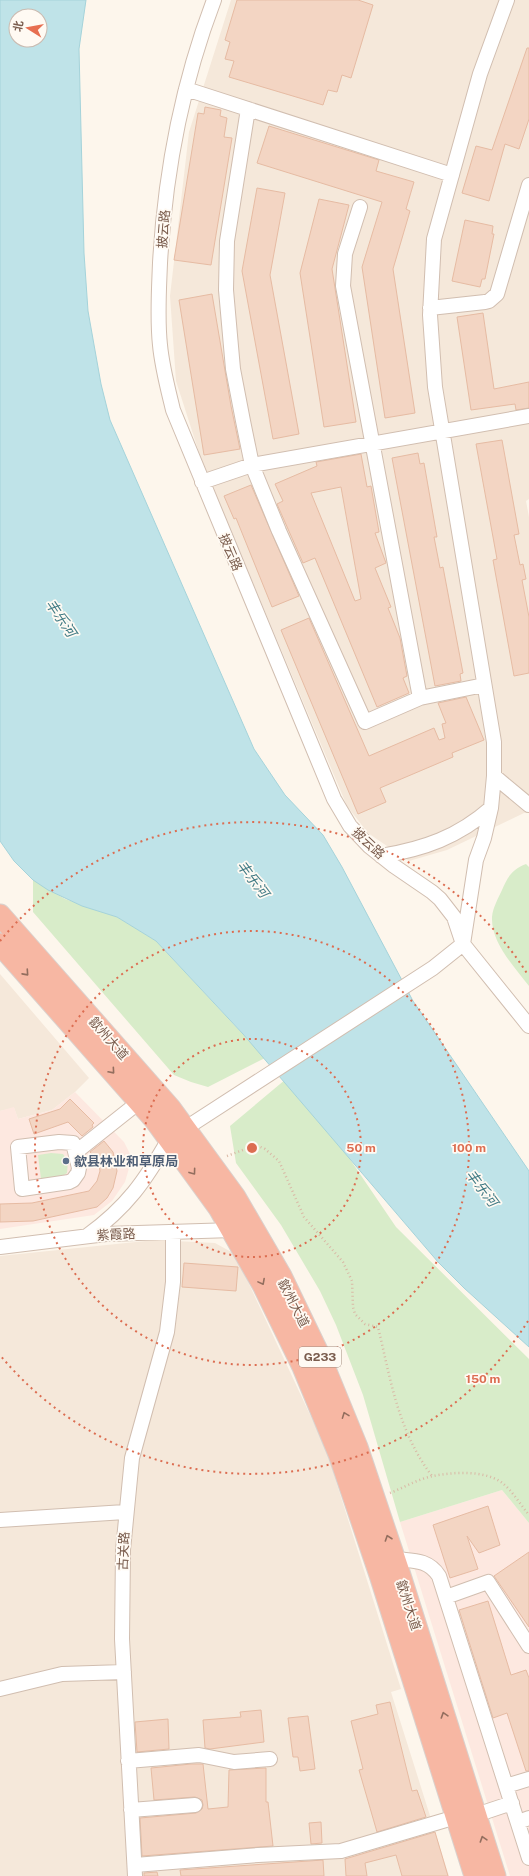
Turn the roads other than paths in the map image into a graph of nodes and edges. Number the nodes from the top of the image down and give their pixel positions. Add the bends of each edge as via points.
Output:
1 (214, 0) edge
2 (507, 0) edge
3 (186, 88) junction
4 (248, 109) junction
5 (452, 175) junction
6 (529, 185) edge
7 (360, 207) dead end
8 (430, 308) junction
9 (529, 416) edge
10 (442, 431) junction
11 (372, 444) junction
12 (252, 465) junction
13 (202, 482) junction
14 (484, 685) junction
15 (420, 698) junction
16 (494, 776) junction
17 (529, 805) edge
18 (490, 808) junction
19 (381, 856) junction
20 (0, 915) edge
21 (0, 944) edge
22 (463, 944) junction
23 (529, 1026) edge
24 (139, 1102) junction
25 (177, 1133) junction
26 (76, 1152) junction
27 (232, 1230) junction
28 (173, 1232) junction
29 (87, 1236) junction
30 (0, 1247) edge
31 (125, 1512) junction
32 (0, 1520) edge
33 (395, 1559) junction
34 (446, 1597) junction
35 (529, 1646) edge
36 (124, 1672) junction
37 (0, 1689) edge
38 (270, 1759) dead end
39 (128, 1761) junction
40 (529, 1779) edge
41 (506, 1786) junction
42 (512, 1803) junction
43 (195, 1805) dead end
44 (131, 1810) junction
45 (466, 1816) junction
46 (523, 1820) edge
47 (529, 1858) edge
48 (135, 1871) edge
49 (475, 1876) edge
50 (495, 1876) edge

1 - 3 street, 披云路
2 - 5 street via 480,74
3 - 4 street
3 - 13 street, 披云路 via 166,200 158,325 163,366 173,410
4 - 5 street
4 - 12 street via 227,241 226,290 233,369
5 - 8 street via 434,239
6 - 8 street via 497,294 485,302
7 - 11 street via 345,254 343,286
8 - 10 street via 432,363
9 - 10 street
10 - 11 street
10 - 14 street
11 - 12 street
11 - 15 street
12 - 13 street
12 - 15 street via 365,722
13 - 19 street, 披云路 via 334,799 350,826
14 - 15 street
14 - 16 street via 494,742
16 - 17 street
16 - 18 street
18 - 19 street via 474,823 451,836 423,847
18 - 22 street via 484,838 476,860
19 - 22 street, 披云路 via 440,899 454,917
20 - 25 highway, 歙州大道 / G233 via 165,1102
21 -> 24 highway, 歙州大道 / G233
22 - 23 street, 披云路
22 - 25 street via 433,968
24 - 25 highway, 歙州大道 / G233
24 - 26 street
25 -> 27 highway, 歙州大道 / G233
25 - 29 street via 134,1194 117,1212
33 -> 25 highway, 歙州大道 / G233 via 340,1403 301,1316 259,1236 235,1197 210,1163
26 - 26 street via 73,1142 18,1147 22,1189 73,1180 79,1168
27 - 28 street, 紫霞路
27 -> 45 highway, 歙州大道 / G233 via 284,1325 339,1454
28 - 29 street, 紫霞路
28 - 31 street, 古关路 via 173,1282 167,1332 132,1458
29 - 30 street, 紫霞路
31 - 32 street
31 - 36 street, 古关路 via 121,1595
33 - 34 street via 430,1565 439,1576
45 -> 33 highway, 歙州大道 / G233
34 - 35 street via 488,1582
34 - 41 street
36 - 37 street via 62,1674
36 - 39 street, 古关路
38 - 39 street via 234,1762 199,1754
39 - 44 street, 古关路
40 - 41 street
41 - 42 street
42 - 45 street
42 - 46 street
43 - 44 street
44 - 48 street, 古关路
45 - 48 street via 341,1852 258,1855
45 - 49 highway, 歙州大道 / G233
50 -> 45 highway, 歙州大道 / G233
46 - 47 street

